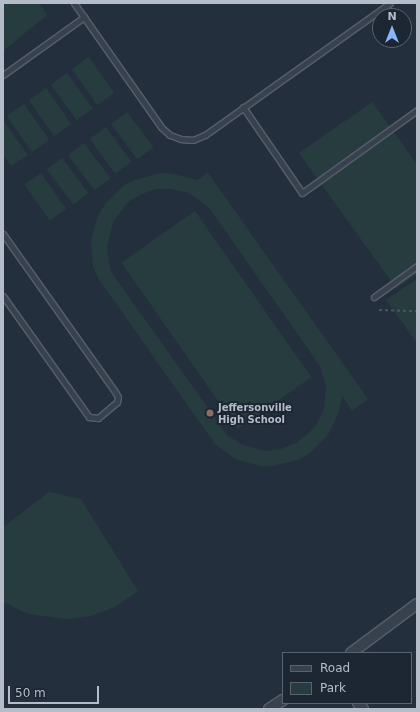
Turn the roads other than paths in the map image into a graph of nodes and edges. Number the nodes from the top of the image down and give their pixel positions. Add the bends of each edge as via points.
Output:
1 (74, 3) edge
2 (390, 3) edge
3 (84, 17) junction
4 (3, 75) edge
5 (243, 107) junction
6 (417, 110) edge
7 (3, 234) edge
8 (417, 266) edge
9 (3, 296) edge
10 (374, 297) dead end
11 (417, 604) edge
12 (352, 652) edge
13 (282, 701) edge
14 (270, 709) edge

1 - 3 lane
2 - 5 lane
3 - 4 lane
3 - 5 lane via 161,127 170,135 193,140 205,135
5 - 6 lane via 302,193
7 - 9 lane via 114,390 118,397 117,402 98,418 89,417
8 - 10 lane
11 - 12 street
13 - 14 street

